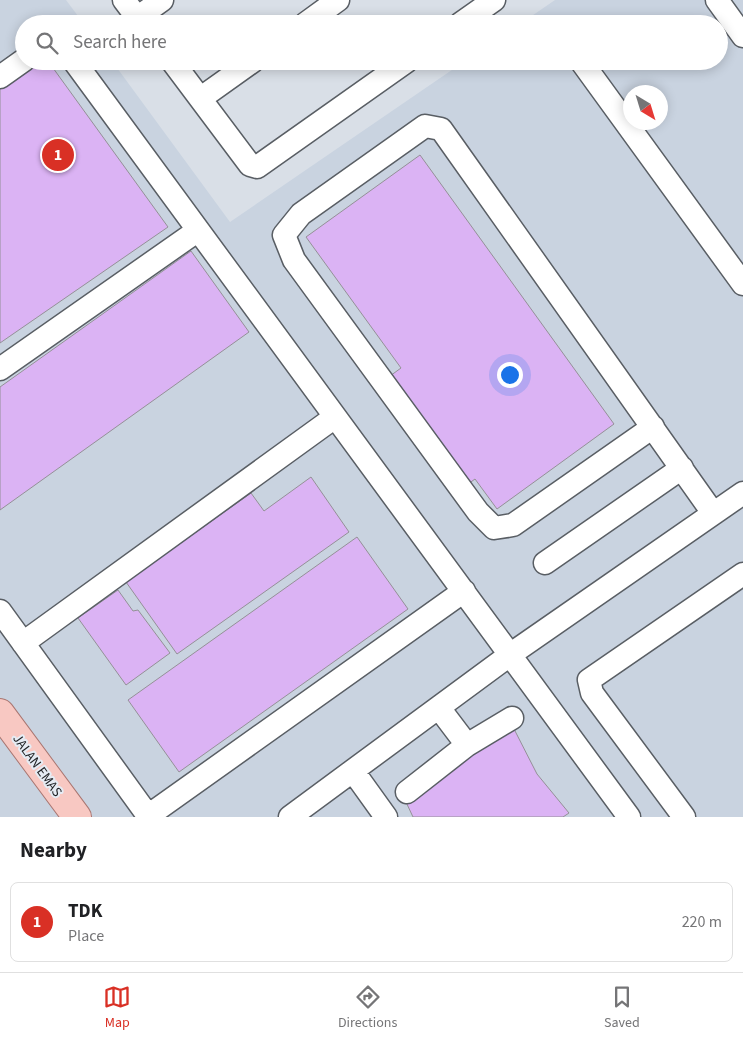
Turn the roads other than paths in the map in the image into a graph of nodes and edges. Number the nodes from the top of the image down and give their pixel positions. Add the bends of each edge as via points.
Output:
1 (162, 0) edge
2 (338, 0) edge
3 (494, 0) edge
4 (717, 0) edge
5 (134, 14) edge
6 (317, 15) edge
7 (473, 15) edge
8 (728, 15) edge
9 (728, 15) edge
10 (743, 36) edge
11 (15, 66) edge
12 (81, 70) edge
13 (179, 70) edge
14 (240, 70) edge
15 (394, 70) edge
16 (588, 70) edge
17 (0, 77) edge
18 (201, 98) junction
19 (197, 231) junction
20 (743, 284) edge
21 (0, 369) edge
22 (335, 417) junction
23 (653, 427) junction
24 (682, 468) junction
25 (743, 492) edge
26 (714, 513) junction
27 (545, 563) dead end
28 (743, 574) edge
29 (464, 591) junction
30 (0, 611) edge
31 (23, 643) junction
32 (511, 654) junction
33 (439, 708) junction
34 (0, 713) edge
35 (512, 718) dead end
36 (467, 745) junction
37 (353, 771) junction
38 (407, 792) dead end
39 (77, 817) edge
40 (148, 817) edge
41 (290, 817) edge
42 (386, 817) edge
43 (628, 817) edge
44 (684, 817) edge

1 - 5 street
2 - 6 street
3 - 7 street
4 - 8 street
9 - 10 street
11 - 17 street
12 - 19 street
13 - 18 street
14 - 18 street
15 - 18 street via 257,167 250,165
16 - 20 street
19 - 21 street
19 - 22 street
22 - 29 street
22 - 31 street
23 - 23 street via 441,129 425,126 301,214 284,235 294,260 464,493 494,528 513,525
23 - 24 street
24 - 26 street
24 - 27 street
25 - 26 street
26 - 32 street
28 - 44 street via 589,680 592,693
29 - 32 street
29 - 40 street
30 - 31 street
31 - 40 street
32 - 33 street
32 - 43 street
33 - 36 street
33 - 37 street
34 - 39 main road, JALAN EMAS
35 - 36 street
36 - 38 street
37 - 41 street
37 - 42 street

